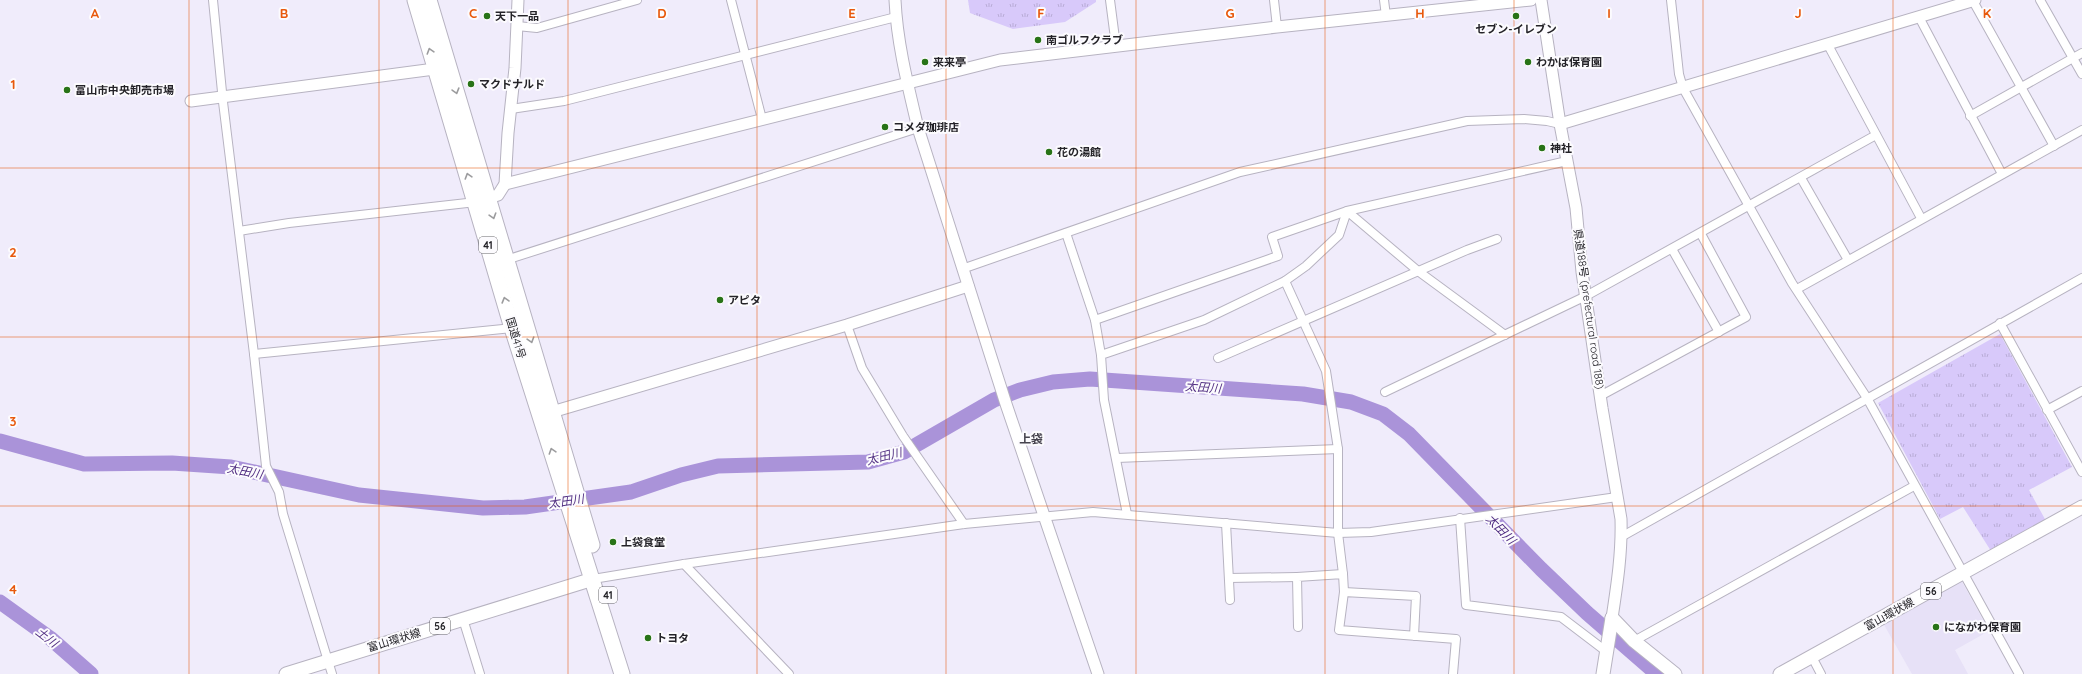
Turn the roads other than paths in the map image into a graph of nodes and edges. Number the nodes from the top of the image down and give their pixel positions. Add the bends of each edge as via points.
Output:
1 (213, 0) edge
2 (415, 0) edge
3 (429, 0) edge
4 (518, 0) edge
5 (637, 0) edge
6 (731, 0) edge
7 (895, 0) edge
8 (1110, 0) edge
9 (1274, 0) edge
10 (1384, 0) edge
11 (1531, 0) edge
12 (1541, 0) edge
13 (1671, 0) edge
14 (1974, 0) edge
15 (2040, 0) edge
16 (1386, 16) junction
17 (896, 17) junction
18 (1919, 17) junction
19 (517, 26) junction
20 (1277, 27) junction
21 (1828, 45) junction
22 (1116, 46) junction
23 (2082, 53) edge
24 (745, 55) junction
25 (2073, 58) junction
26 (442, 68) junction
27 (2082, 74) edge
28 (907, 84) junction
29 (2021, 87) junction
30 (1683, 88) junction
31 (222, 98) junction
32 (191, 101) dead end
33 (511, 109) junction
34 (1970, 116) junction
35 (762, 119) junction
36 (1560, 124) junction
37 (918, 128) junction
38 (2082, 130) edge
39 (1876, 135) junction
40 (2054, 146) junction
41 (1567, 161) junction
42 (2002, 174) junction
43 (1801, 178) junction
44 (505, 184) junction
45 (481, 200) junction
46 (1749, 208) junction
47 (1347, 211) junction
48 (1921, 218) junction
49 (239, 231) junction
50 (1066, 233) junction
51 (1701, 234) junction
52 (1498, 239) dead end
53 (1672, 249) junction
54 (506, 260) junction
55 (1848, 260) junction
56 (962, 269) junction
57 (1418, 271) junction
58 (2082, 278) edge
59 (1285, 282) junction
60 (968, 286) junction
61 (1797, 289) junction
62 (1586, 296) junction
63 (1095, 320) junction
64 (1303, 320) junction
65 (2000, 323) junction
66 (847, 325) junction
67 (512, 328) junction
68 (1719, 332) junction
69 (1505, 335) junction
70 (254, 354) junction
71 (1101, 354) junction
72 (1218, 358) dead end
73 (2082, 391) edge
74 (1385, 392) dead end
75 (1600, 396) junction
76 (1867, 398) junction
77 (2047, 410) junction
78 (546, 414) junction
79 (1338, 449) junction
80 (1117, 458) junction
81 (2082, 472) edge
82 (1914, 486) junction
83 (1617, 497) junction
84 (2082, 507) edge
85 (1127, 514) junction
86 (1046, 516) junction
87 (1460, 518) junction
88 (1226, 523) junction
89 (964, 524) junction
90 (1338, 533) junction
91 (1622, 536) junction
92 (684, 564) junction
93 (1963, 573) junction
94 (1343, 574) junction
95 (1298, 577) junction
96 (598, 578) junction
97 (1229, 578) junction
98 (1344, 592) junction
99 (1230, 600) dead end
100 (1612, 618) junction
101 (463, 619) junction
102 (1298, 627) dead end
103 (1414, 636) junction
104 (1634, 640) junction
105 (1607, 652) junction
106 (1812, 657) junction
107 (328, 661) junction
108 (286, 674) edge
109 (332, 674) edge
110 (480, 674) edge
111 (622, 674) edge
112 (632, 674) edge
113 (789, 674) edge
114 (1098, 674) edge
115 (1453, 674) edge
116 (1603, 674) edge
117 (1675, 674) edge
118 (1780, 674) edge
119 (1821, 674) edge
120 (2019, 674) edge

1 - 31 street
26 -> 2 highway, 国道41号 / 41
3 - 26 highway, 国道41号 / 41
4 - 19 street
5 - 19 street via 537,28
6 - 24 street
7 - 17 street
8 - 22 street
9 - 20 street
10 - 16 street
11 - 16 street
12 - 36 street, 県道188号 (prefectural road 188)
13 - 30 street via 1679,74
14 - 18 street
14 - 29 street
15 - 25 street
16 - 20 street
17 - 24 street
17 - 28 street
18 - 21 street
18 - 34 street
19 - 33 street
20 - 22 street
21 - 30 street
21 - 39 street
22 - 28 street via 1000,60
23 - 25 street
24 - 33 street via 564,100
24 - 35 street
25 - 27 street
25 - 29 street
26 - 31 street
26 - 45 highway, 国道41号 / 41
28 - 35 street
28 - 37 street
29 - 34 street
29 - 40 street
30 - 36 street
30 - 46 street
31 - 32 street
31 - 49 street
33 - 44 street
34 - 42 street
35 - 44 street
36 - 41 street, 県道188号 (prefectural road 188)
36 - 50 street via 1524,120 1467,121 1240,172
37 - 54 street
37 - 56 street
38 - 40 street
39 - 43 street
39 - 48 street
40 - 42 street
41 - 47 street
41 - 62 street, 県道188号 (prefectural road 188) via 1576,208
42 - 48 street
43 - 46 street
43 - 55 street
44 - 45 street via 498,195
45 - 49 street
45 -> 54 highway, 国道41号 / 41
67 -> 45 highway, 国道41号 / 41
46 - 51 street
46 - 61 street
47 - 57 street
47 - 59 street via 1339,235
47 - 63 street via 1272,237 1278,256
48 - 55 street
49 - 70 street
50 - 56 street
50 - 63 street
51 - 53 street
51 - 68 street via 1746,317
52 - 57 street
53 - 62 street
53 - 68 street
54 -> 78 highway, 国道41号 / 41
55 - 61 street
56 - 60 street
57 - 64 street
57 - 69 street
58 - 65 street
59 - 64 street
59 - 71 street via 1204,320
60 - 66 street
60 - 86 street
61 - 76 street
62 - 69 street
62 - 75 street, 県道188号 (prefectural road 188)
63 - 71 street
64 - 72 street
64 - 79 street via 1326,371
65 - 76 street
65 - 77 street
66 - 78 street
66 - 89 street via 862,368 918,459
67 - 70 street
67 - 78 highway, 国道41号 / 41
68 - 75 street
69 - 74 street
70 - 107 street via 266,466 279,492 283,514
71 - 80 street via 1103,387
73 - 77 street
75 - 83 street, 県道188号 (prefectural road 188)
76 - 82 street
76 - 91 street
77 - 81 street
78 - 96 highway, 国道41号 / 41
79 - 80 street
79 - 90 street
80 - 85 street
82 - 93 street
82 - 104 street
83 - 87 street
83 - 91 street, 県道188号 (prefectural road 188)
84 - 93 main road, 富山環状線 / 56
85 - 86 street via 1093,512
85 - 88 street
86 - 89 street
86 - 114 street
87 - 90 street via 1371,532
87 - 105 street via 1466,605 1561,617
88 - 90 street
88 - 97 street
89 - 92 street
90 - 94 street
91 - 100 street, 県道188号 (prefectural road 188)
92 - 96 street
92 - 113 street
93 - 106 main road, 富山環状線 / 56
93 - 120 street
94 - 95 street
94 - 98 street
95 - 97 street
95 - 102 street
96 - 101 main road, 富山環状線 / 56
96 - 111 highway, 国道41号 / 41
96 - 112 highway, 国道41号 / 41
97 - 99 street
98 - 103 street via 1416,596
98 - 103 street via 1339,630
100 - 104 main road
100 - 105 main road
101 - 107 main road, 富山環状線 / 56
101 - 110 street
103 - 115 street via 1456,639
104 - 117 main road
105 - 116 main road
106 - 118 main road, 富山環状線 / 56
106 - 119 street
107 - 108 main road, 富山環状線 / 56
107 - 109 street

